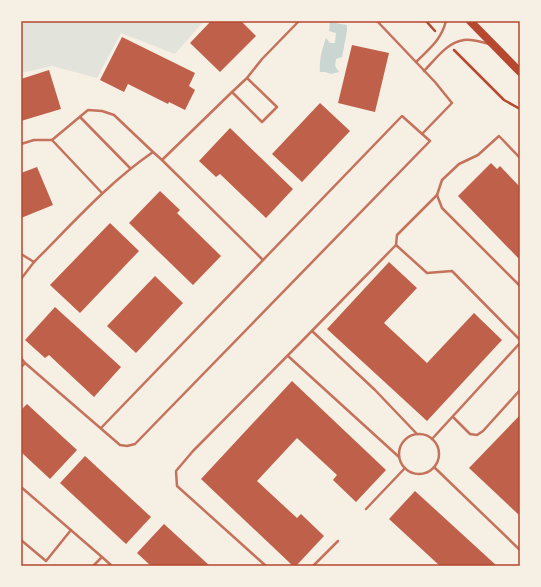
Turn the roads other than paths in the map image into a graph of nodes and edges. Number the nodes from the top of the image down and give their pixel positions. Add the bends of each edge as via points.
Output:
1 (299, 21) edge
2 (377, 21) edge
3 (446, 21) edge
4 (470, 21) edge
5 (492, 44) junction
6 (416, 62) junction
7 (424, 71) junction
8 (520, 72) edge
9 (247, 78) junction
10 (232, 92) junction
11 (80, 117) junction
12 (422, 134) junction
13 (52, 140) junction
14 (21, 144) edge
15 (153, 152) junction
16 (520, 158) edge
17 (162, 160) junction
18 (130, 168) junction
19 (102, 193) junction
20 (437, 195) junction
21 (396, 244) junction
22 (21, 254) edge
23 (262, 260) junction
24 (34, 262) junction
25 (21, 279) edge
26 (520, 286) edge
27 (312, 331) junction
28 (520, 340) edge
29 (520, 343) edge
30 (288, 356) junction
31 (21, 358) edge
32 (25, 363) junction
33 (21, 367) edge
34 (520, 390) edge
35 (453, 417) junction
36 (101, 428) junction
37 (417, 434) junction
38 (432, 439) junction
39 (399, 457) junction
40 (434, 467) junction
41 (405, 468) junction
42 (21, 487) edge
43 (366, 509) dead end
44 (71, 530) junction
45 (21, 540) edge
46 (338, 541) dead end
47 (520, 550) edge
48 (102, 557) junction
49 (94, 566) edge
50 (112, 566) edge
51 (266, 566) edge
52 (313, 566) edge

1 - 9 lane
2 - 6 lane
3 - 6 lane via 439,39
4 - 5 main road
5 - 7 lane via 465,39 455,42
5 - 8 main road
6 - 7 lane
7 - 12 lane via 452,103
9 - 10 lane
9 - 10 lane via 277,107 262,122
10 - 17 lane
11 - 13 lane
11 - 15 lane via 88,110 114,115
11 - 18 lane
12 - 23 lane via 402,116
12 - 36 lane via 430,141 135,444 120,444
13 - 14 lane via 34,140
13 - 19 lane
15 - 17 lane
15 - 18 lane
16 - 20 lane via 499,136 478,155 459,164 442,180
17 - 23 lane
18 - 19 lane
19 - 24 lane
20 - 21 lane via 397,235
20 - 26 lane via 442,208
21 - 27 lane
21 - 28 lane via 427,273 452,271
22 - 24 lane
23 - 36 lane
24 - 25 lane
27 - 30 lane
27 - 37 lane
29 - 35 lane
30 - 39 lane
30 - 51 lane via 176,471 177,486
31 - 32 lane
32 - 33 lane
32 - 36 lane
34 - 35 lane via 477,435 470,434
35 - 38 lane
37 - 38 lane
37 - 39 lane via 407,438 400,447
38 - 40 lane via 439,453
39 - 41 lane
40 - 41 lane via 425,473 415,474
40 - 47 lane
41 - 43 lane
42 - 44 lane
44 - 45 lane via 46,561
44 - 48 lane
46 - 52 lane
48 - 49 lane
48 - 50 lane

